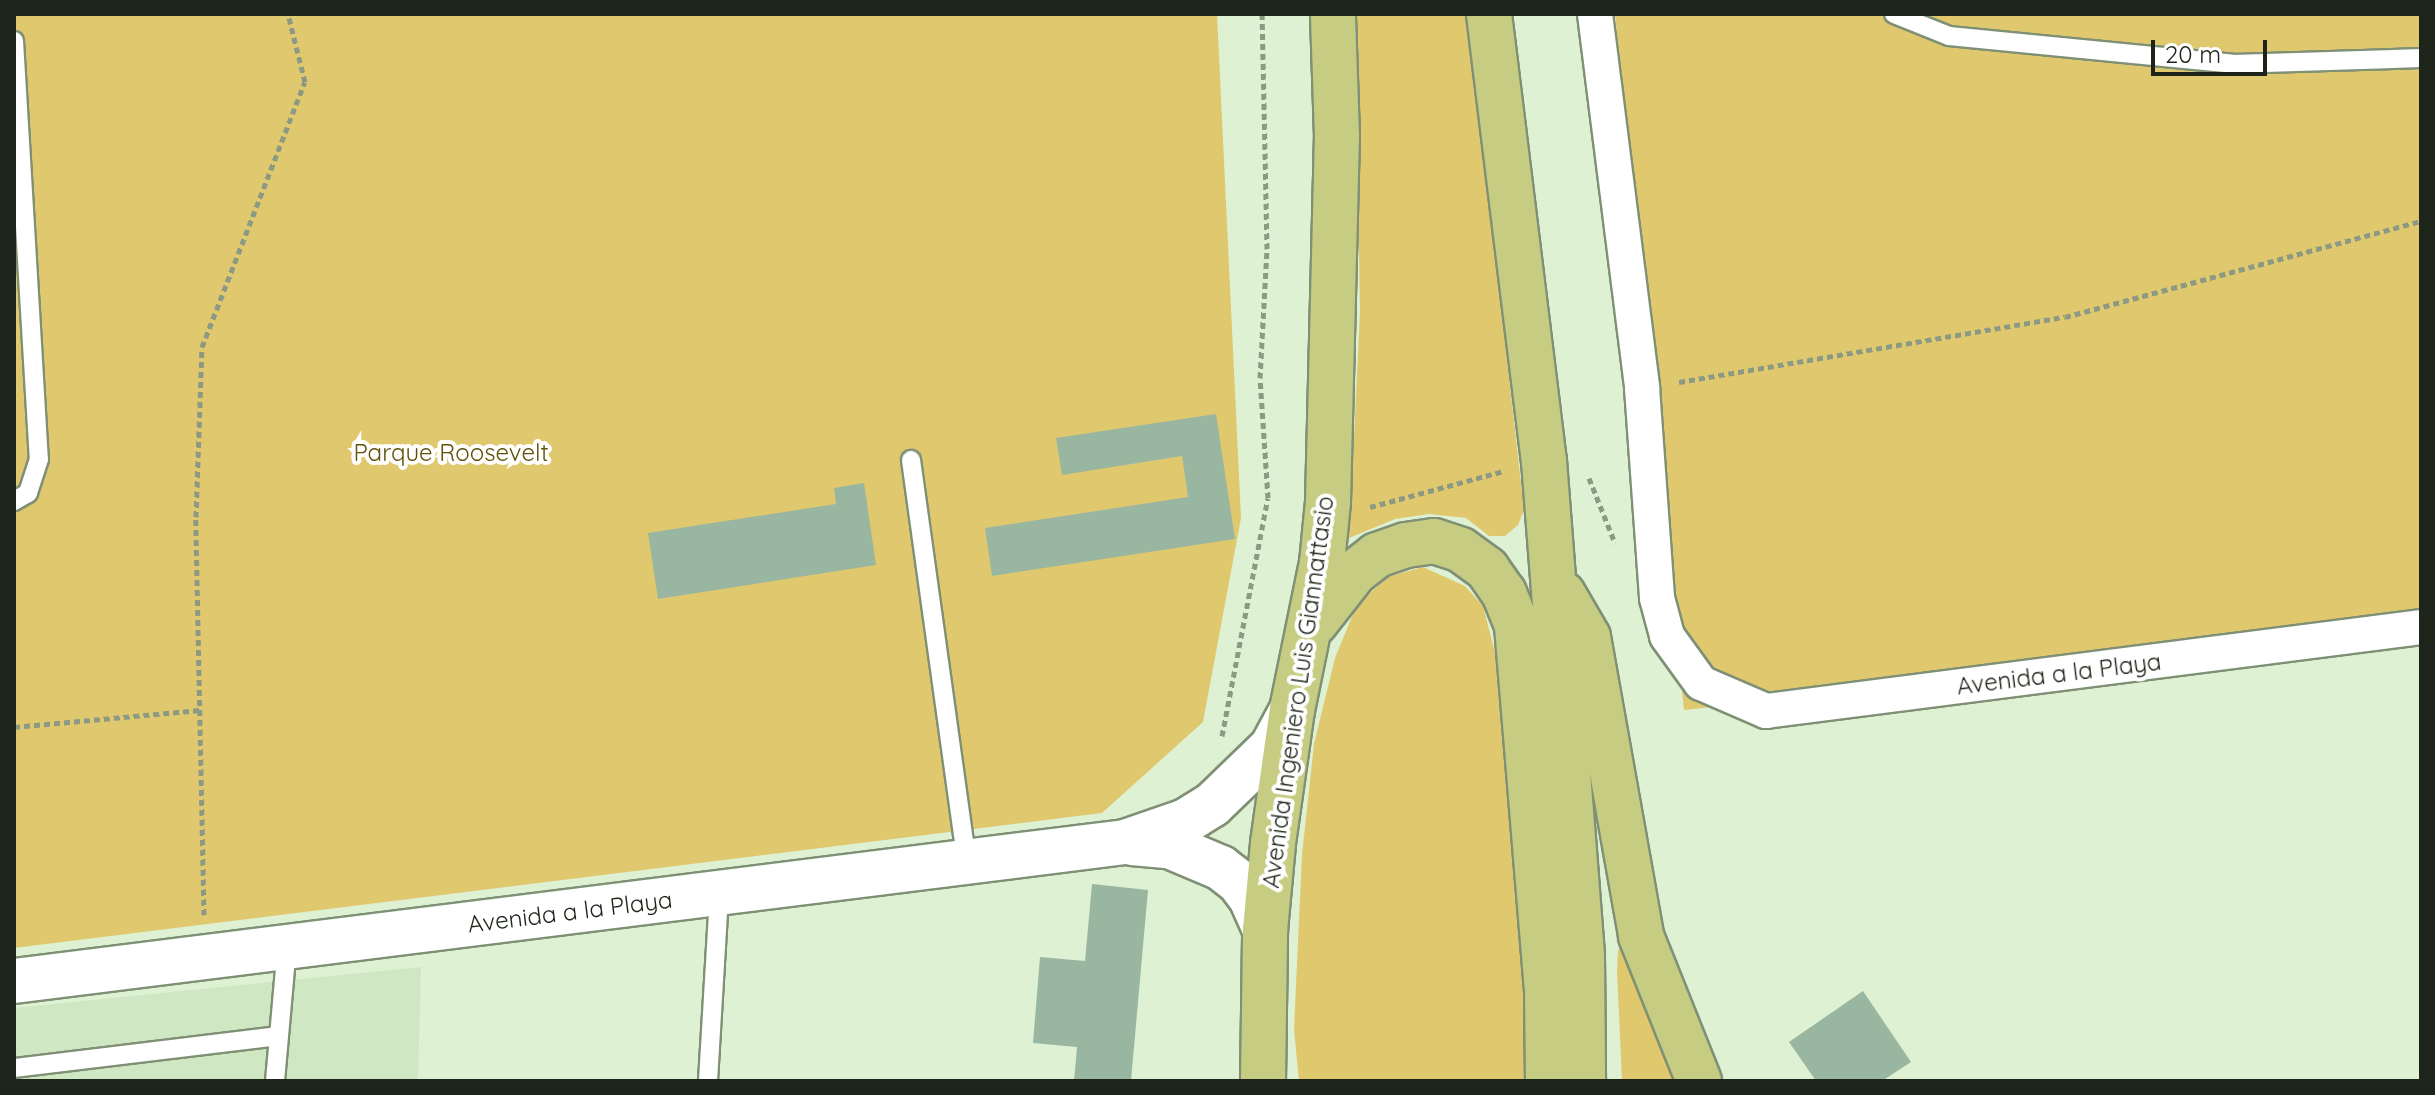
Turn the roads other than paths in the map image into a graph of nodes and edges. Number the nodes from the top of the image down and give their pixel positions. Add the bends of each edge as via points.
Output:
1 (1333, 14) edge
2 (1489, 14) edge
3 (1595, 14) edge
4 (1894, 14) edge
5 (14, 41) edge
6 (2421, 58) edge
7 (911, 460) dead end
8 (14, 501) edge
9 (1550, 573) junction
10 (2421, 627) edge
11 (1311, 629) junction
12 (1292, 710) junction
13 (1125, 842) junction
14 (967, 862) junction
15 (719, 895) junction
16 (1265, 930) junction
17 (287, 947) junction
18 (14, 981) edge
19 (278, 1036) junction
20 (14, 1068) edge
21 (1558, 1078) edge
22 (275, 1081) edge
23 (708, 1081) edge
24 (1263, 1081) edge
25 (1699, 1081) edge

1 - 11 main road, Avenida Ingeniero Luis Giannattasio via 1337,153 1326,519
2 - 9 main road via 1544,461
3 - 10 street, Avenida a la Playa via 1642,388 1657,598 1667,636 1701,683 1766,711
4 - 6 lane via 1949,36 2233,64
5 - 8 lane via 39,459 28,493
7 - 14 lane
9 - 21 main road via 1582,956
9 - 25 main road via 1588,637 1641,936
11 - 12 main road, Avenida Ingeniero Luis Giannattasio
11 - 21 main road via 1354,573 1377,555 1406,545 1434,541 1461,550 1487,569 1504,593 1517,626
12 - 13 street via 1272,747 1212,805 1186,821
12 - 16 main road, Avenida Ingeniero Luis Giannattasio
13 - 14 street, Avenida a la Playa
13 - 16 street via 1169,846 1221,868 1245,890
14 - 15 street, Avenida a la Playa
15 - 17 street, Avenida a la Playa
15 - 23 lane
16 - 24 main road, Avenida Ingeniero Luis Giannattasio
17 - 18 street, Avenida a la Playa
17 - 19 lane
19 - 20 lane
19 - 22 lane

